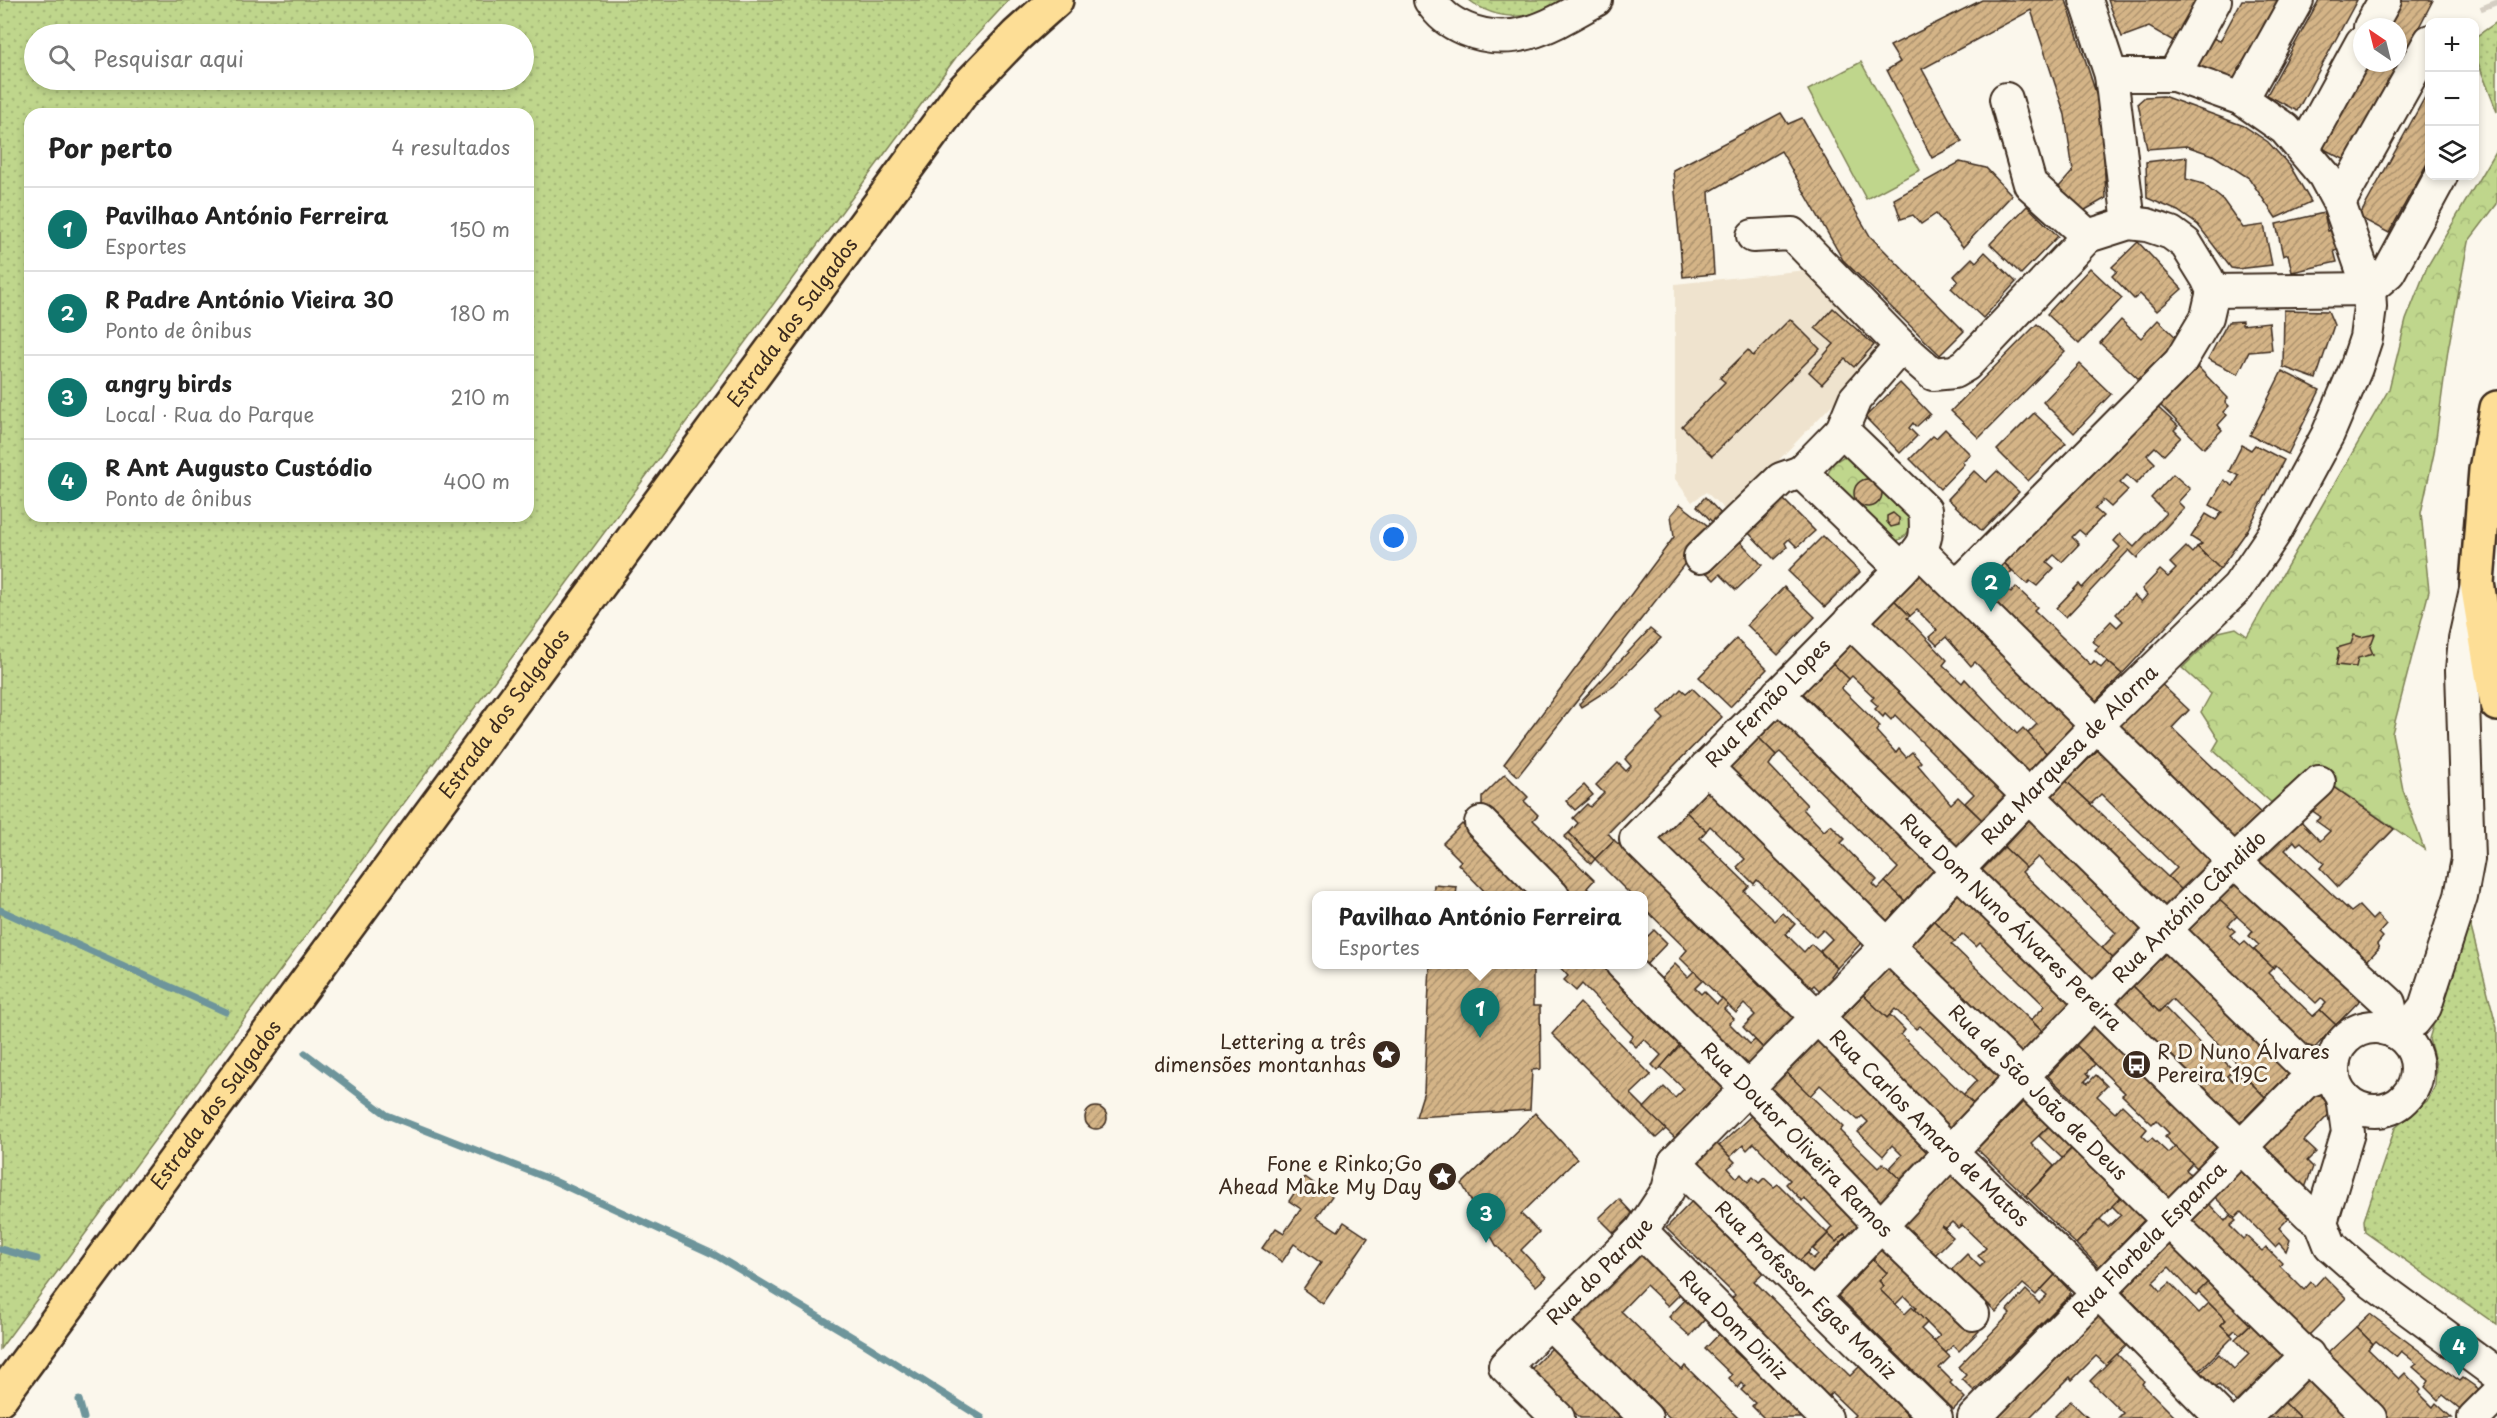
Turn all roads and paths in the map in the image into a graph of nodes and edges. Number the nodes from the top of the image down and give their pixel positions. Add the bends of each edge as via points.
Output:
1 (1056, 0) edge
2 (1069, 0) edge
3 (1596, 0) edge
4 (2086, 0) edge
5 (2215, 0) edge
6 (2297, 0) edge
7 (2385, 0) edge
8 (1433, 3) edge
9 (2375, 18) edge
10 (1017, 35) junction
11 (2425, 50) edge
12 (2353, 58) edge
13 (2111, 75) junction
14 (2174, 75) junction
15 (2006, 99) dead end
16 (2242, 99) junction
17 (2303, 150) junction
18 (2439, 180) edge
19 (2339, 203) junction
20 (2128, 223) junction
21 (1753, 236) dead end
22 (2088, 236) junction
23 (2369, 290) junction
24 (2212, 291) junction
25 (1901, 346) junction
26 (2497, 408) edge
27 (1842, 430) junction
28 (1801, 472) junction
29 (1916, 552) junction
30 (1700, 557) dead end
31 (2477, 583) junction
32 (1957, 587) junction
33 (1850, 621) junction
34 (1778, 694) junction
35 (2497, 704) edge
36 (2097, 725) junction
37 (1706, 766) junction
38 (2319, 782) dead end
39 (2029, 797) junction
40 (1481, 823) dead end
41 (1635, 839) joint
42 (2233, 860) junction
43 (1957, 870) junction
44 (1548, 891) edge
45 (2164, 928) junction
46 (1888, 945) junction
47 (1627, 969) edge
48 (2436, 970) junction
49 (2376, 992) junction
50 (2093, 1002) junction
51 (1817, 1017) junction
52 (2390, 1030) junction
53 (2023, 1077) junction
54 (2337, 1078) junction
55 (1746, 1089) junction
56 (2384, 1110) junction
57 (2241, 1147) junction
58 (1951, 1152) junction
59 (1675, 1162) junction
60 (2169, 1220) junction
61 (2321, 1222) junction
62 (1881, 1226) junction
63 (1641, 1230) junction
64 (2098, 1292) junction
65 (1813, 1297) junction
66 (1973, 1314) dead end
67 (1549, 1322) junction
68 (2308, 1355) junction
69 (2497, 1374) edge
70 (2497, 1395) edge
71 (0, 1398) edge
72 (1558, 1418) edge
73 (1646, 1418) edge
74 (1826, 1418) edge
75 (1936, 1418) edge
76 (1974, 1418) edge
77 (2222, 1418) edge
78 (2245, 1418) edge
79 (2370, 1418) edge
80 (2474, 1418) edge

1 - 10 main road, Estrada dos Salgados
2 - 10 main road, Estrada dos Salgados
3 - 8 street via 1534,32 1507,38 1479,34 1448,21
4 - 13 street
5 - 14 street
6 - 16 street
7 - 9 street
10 - 71 main road, Estrada dos Salgados via 963,91
11 - 19 street
12 - 17 street
13 - 14 street
13 - 20 street
14 - 16 street
15 - 22 street via 2030,184
16 - 17 street via 2285,129
17 - 19 street via 2324,175
18 - 23 street via 2389,272
19 - 23 street
20 - 22 street
20 - 24 street via 2170,233 2186,244
21 - 25 street via 1792,234
22 - 25 street via 1966,365 1954,372 1933,374
23 - 24 street
23 - 36 street, Rua Marquesa de Alorna via 2367,327 2356,368 2328,434 2274,534 2238,587
24 - 32 street via 2207,317 2180,362
25 - 27 street via 1855,399
26 - 31 main road via 2486,470
27 - 28 street
27 - 29 street via 1925,510
28 - 29 street
28 - 30 street via 1781,479
29 - 32 street
29 - 33 street, Rua Fernão Lopes
31 - 35 main road
31 - 48 street via 2462,670 2468,859 2461,896
32 - 36 street
33 - 34 street, Rua Fernão Lopes
33 - 39 street
34 - 37 street, Rua Fernão Lopes
34 - 43 street, Rua Dom Nuno Álvares Pereira
36 - 39 street, Rua Marquesa de Alorna
36 - 42 street
37 - 41 street, Rua Fernão Lopes
37 - 46 street, Rua de São João de Deus
38 - 42 street, Rua António Cândido
39 - 43 street, Rua Marquesa de Alorna
39 - 45 street
40 - 44 street
41 - 51 street, Rua Carlos Amaro de Matos
42 - 45 street, Rua António Cândido
42 - 49 street
43 - 46 street, Rua Marquesa de Alorna
43 - 50 street, Rua Dom Nuno Álvares Pereira
45 - 50 street, Rua António Cândido
45 - 54 street via 2299,1061 2319,1066
46 - 51 street, Rua Marquesa de Alorna
46 - 53 street, Rua de São João de Deus
47 - 55 street, Rua Doutor Oliveira Ramos
48 - 49 street via 2409,993
48 - 52 street via 2425,1007 2414,1021
49 - 52 street via 2389,1003
50 - 53 street, Rua António Cândido
50 - 57 street, Rua Dom Nuno Álvares Pereira
51 - 55 street, Rua Marquesa de Alorna
51 - 58 street, Rua Carlos Amaro de Matos
52 - 54 street via 2365,1029 2342,1043
52 - 56 street via 2412,1049 2417,1076 2403,1101
53 - 58 street, Rua António Cândido
53 - 60 street, Rua de São João de Deus
54 - 56 street via 2350,1104 2362,1110
54 - 57 street, Rua Florbela Espanca via 2321,1076 2305,1082
54 - 61 street via 2348,1133
55 - 59 street, Rua Marquesa de Alorna
55 - 62 street, Rua Doutor Oliveira Ramos
56 - 61 street via 2364,1131
57 - 60 street, Rua Florbela Espanca
57 - 61 street, Rua Dom Nuno Álvares Pereira
58 - 62 street, Rua António Cândido
58 - 64 street, Rua Carlos Amaro de Matos
59 - 63 street, Rua do Parque via 1668,1190
59 - 65 street, Rua Professor Egas Moniz
60 - 64 street, Rua Florbela Espanca
60 - 68 street, Rua de São João de Deus
61 - 69 street via 2330,1245 2341,1257
62 - 65 street, Rua António Cândido
62 - 66 street, Rua Doutor Oliveira Ramos
63 - 67 street, Rua do Parque
63 - 74 street, Rua Dom Diniz
64 - 76 street, Rua Florbela Espanca
64 - 77 street, Rua Carlos Amaro de Matos
65 - 75 street, Rua Professor Egas Moniz
67 - 72 street, Rua do Parque via 1505,1366
67 - 73 street
68 - 78 street
68 - 79 street, Rua de São João de Deus
70 - 80 street

